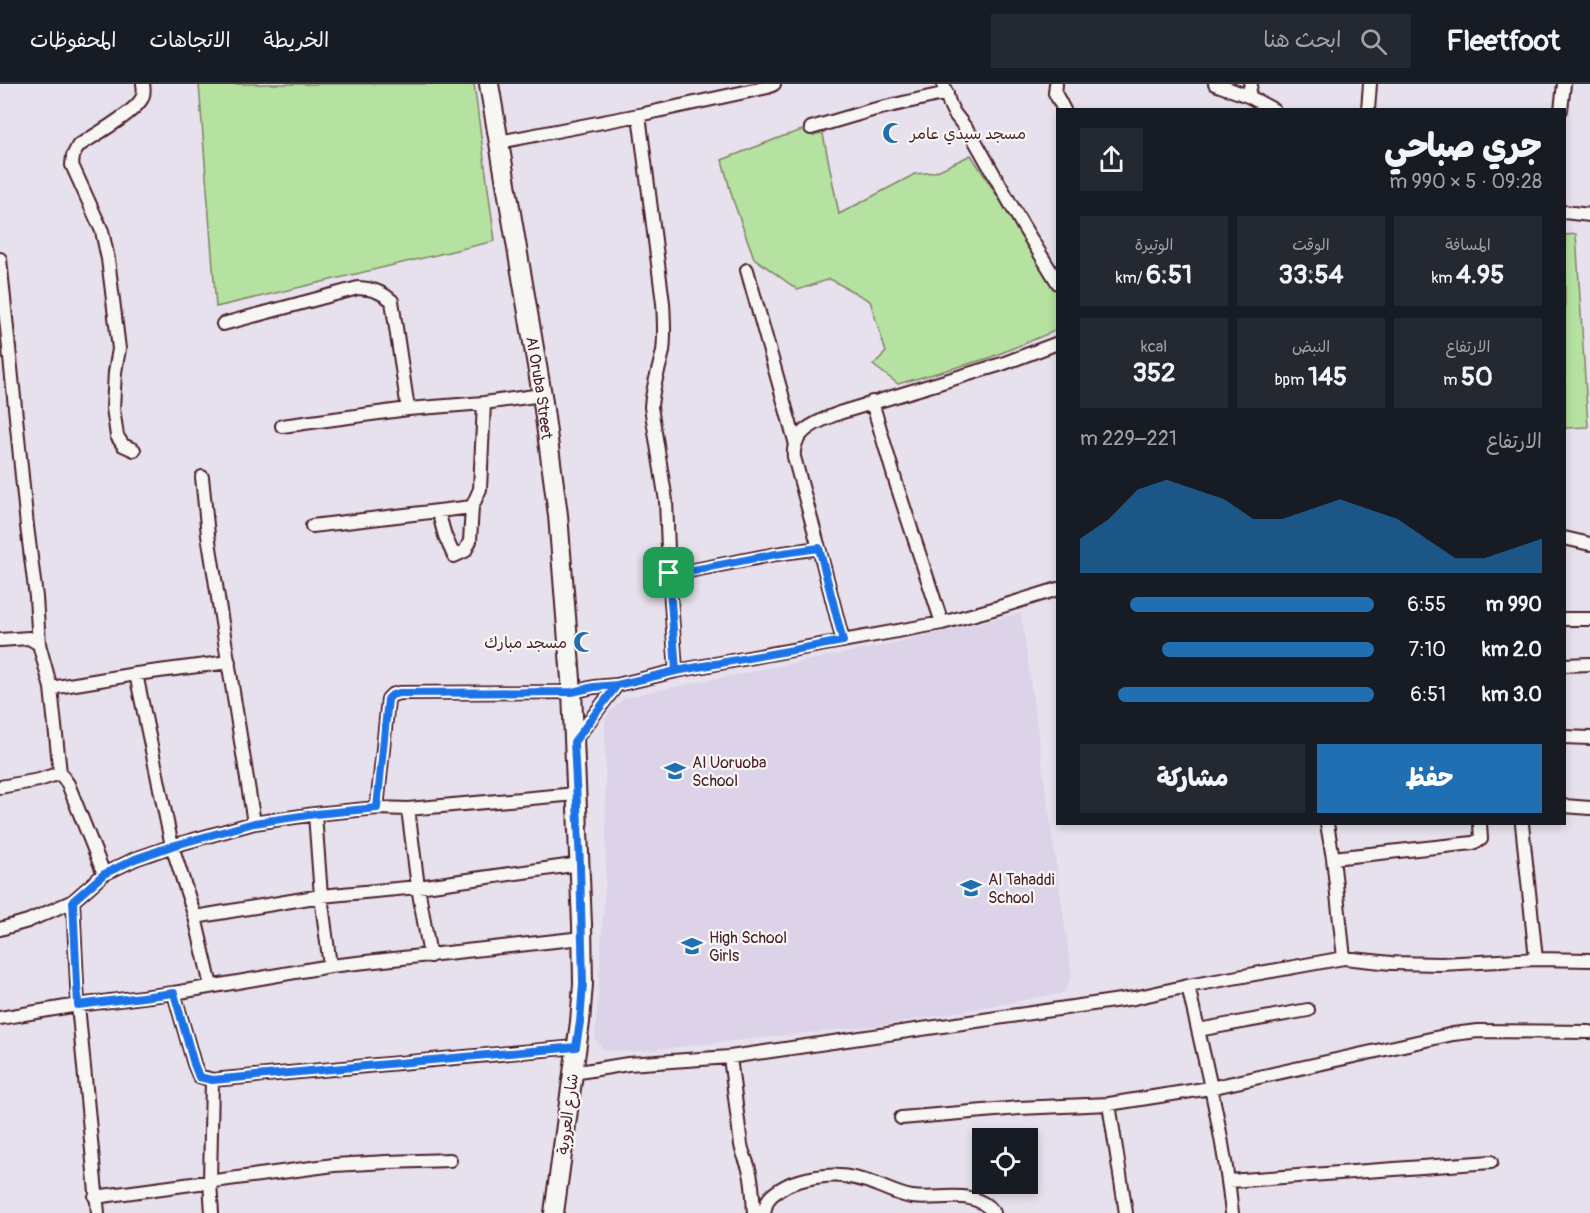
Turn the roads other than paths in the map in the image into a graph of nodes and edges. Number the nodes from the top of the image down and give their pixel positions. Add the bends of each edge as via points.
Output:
1 (143, 84) edge
2 (489, 84) edge
3 (774, 84) edge
4 (1056, 84) edge
5 (1215, 84) edge
6 (1370, 84) edge
7 (1564, 84) edge
8 (945, 89) edge
9 (1250, 90) edge
10 (1063, 108) edge
11 (1272, 108) edge
12 (1368, 108) edge
13 (1561, 108) edge
14 (639, 115) junction
15 (811, 128) dead end
16 (499, 142) junction
17 (1566, 212) edge
18 (1590, 214) edge
19 (0, 259) edge
20 (747, 270) dead end
21 (1056, 280) edge
22 (223, 324) dead end
23 (1056, 345) edge
24 (542, 395) junction
25 (872, 402) junction
26 (484, 403) junction
27 (408, 409) junction
28 (282, 426) dead end
29 (795, 441) junction
30 (134, 450) dead end
31 (202, 477) dead end
32 (472, 507) junction
33 (438, 511) junction
34 (312, 526) dead end
35 (1566, 538) edge
36 (1590, 544) edge
37 (819, 548) junction
38 (669, 573) junction
39 (1056, 590) edge
40 (1566, 619) edge
41 (1590, 619) edge
42 (942, 623) junction
43 (0, 640) edge
44 (843, 641) junction
45 (39, 644) junction
46 (229, 662) junction
47 (1566, 664) edge
48 (1590, 664) edge
49 (676, 671) junction
50 (136, 674) junction
51 (617, 685) junction
52 (51, 688) junction
53 (572, 692) junction
54 (1566, 737) edge
55 (1590, 738) edge
56 (574, 742) junction
57 (60, 773) junction
58 (0, 787) edge
59 (576, 794) junction
60 (1566, 806) edge
61 (377, 808) junction
62 (1590, 808) edge
63 (408, 809) junction
64 (315, 814) junction
65 (254, 823) junction
66 (1326, 825) edge
67 (1480, 825) edge
68 (1522, 825) edge
69 (172, 846) junction
70 (1333, 858) junction
71 (580, 864) junction
72 (104, 874) junction
73 (418, 887) junction
74 (321, 896) junction
75 (73, 901) junction
76 (195, 917) junction
77 (0, 929) edge
78 (582, 938) junction
79 (430, 956) junction
80 (1344, 958) junction
81 (1536, 959) junction
82 (1590, 960) edge
83 (330, 966) junction
84 (211, 986) junction
85 (1188, 986) junction
86 (174, 993) junction
87 (78, 1005) junction
88 (1308, 1010) dead end
89 (0, 1018) edge
90 (1198, 1030) junction
91 (1590, 1032) edge
92 (576, 1047) junction
93 (730, 1057) junction
94 (573, 1073) junction
95 (212, 1080) junction
96 (1210, 1088) junction
97 (1109, 1104) junction
98 (900, 1118) dead end
99 (450, 1161) dead end
100 (1491, 1162) dead end
101 (1228, 1181) junction
102 (210, 1182) junction
103 (96, 1197) junction
104 (98, 1213) edge
105 (212, 1213) edge
106 (554, 1213) edge
107 (754, 1213) edge
108 (764, 1213) edge
109 (994, 1213) edge
110 (1126, 1213) edge
111 (1232, 1213) edge

1 - 30 street via 142,98 133,109 78,146 72,165 102,231 119,349 113,408 117,436 123,445
2 - 16 street, Al Oruba Street
3 - 14 street
4 - 10 street via 1055,93
5 - 9 street
6 - 12 street
7 - 13 street
8 - 15 street
8 - 21 street via 954,113
9 - 11 street
14 - 16 street
14 - 38 street via 664,320 663,348 651,407 666,501
16 - 24 street, Al Oruba Street
17 - 18 street
19 - 45 street
20 - 29 street
22 - 27 street via 358,288 382,292 392,301
23 - 25 street
24 - 26 street
24 - 53 street, Al Oruba Street via 558,515
25 - 29 street via 816,423
25 - 42 street
26 - 27 street
26 - 32 street via 480,489
27 - 28 street
29 - 37 street via 794,456
31 - 46 street
32 - 33 street
32 - 33 street via 470,541 465,551 453,556
33 - 34 street
35 - 36 street
37 - 38 street
37 - 44 street
38 - 49 street
39 - 42 street
40 - 41 street
42 - 44 street
43 - 45 street via 29,638
44 - 49 street
45 - 52 street
46 - 50 street
46 - 65 street
47 - 48 street
49 - 51 street
50 - 52 street
50 - 69 street
51 - 53 street
51 - 56 street
52 - 57 street
53 - 56 street, شارع العروبة
53 - 61 street via 392,695 388,699
54 - 55 street
56 - 59 street, شارع العروبة
57 - 58 street
57 - 72 street
59 - 63 street
59 - 71 street, شارع العروبة
60 - 62 street
61 - 63 street
61 - 64 street
63 - 73 street
64 - 65 street
64 - 74 street
65 - 69 street
66 - 70 street
67 - 70 street via 1481,839 1473,843
68 - 81 street
69 - 72 street
69 - 76 street
70 - 80 street
71 - 73 street
71 - 78 street, شارع العروبة
72 - 75 street
73 - 74 street
73 - 79 street
74 - 76 street
74 - 83 street
75 - 77 street
75 - 87 street
76 - 84 street
78 - 79 street
78 - 92 street, شارع العروبة via 583,984
79 - 83 street
80 - 81 street via 1441,964
80 - 85 street
81 - 82 street
83 - 84 street
84 - 86 street
85 - 90 street
85 - 93 street via 1134,998
86 - 87 street
86 - 95 street via 199,1077
87 - 89 street
87 - 103 street
88 - 90 street
90 - 96 street
91 - 96 street via 1453,1034
92 - 94 street, شارع العروبة
92 - 95 street
93 - 94 street via 628,1064
93 - 107 street
94 - 106 street, شارع العروبة
95 - 102 street
96 - 97 street
96 - 101 street
97 - 98 street
97 - 110 street
99 - 102 street via 334,1165
100 - 101 street
101 - 111 street
102 - 103 street
102 - 105 street
103 - 104 street
108 - 109 street via 768,1199 788,1184 815,1176 838,1175 912,1197 974,1197

